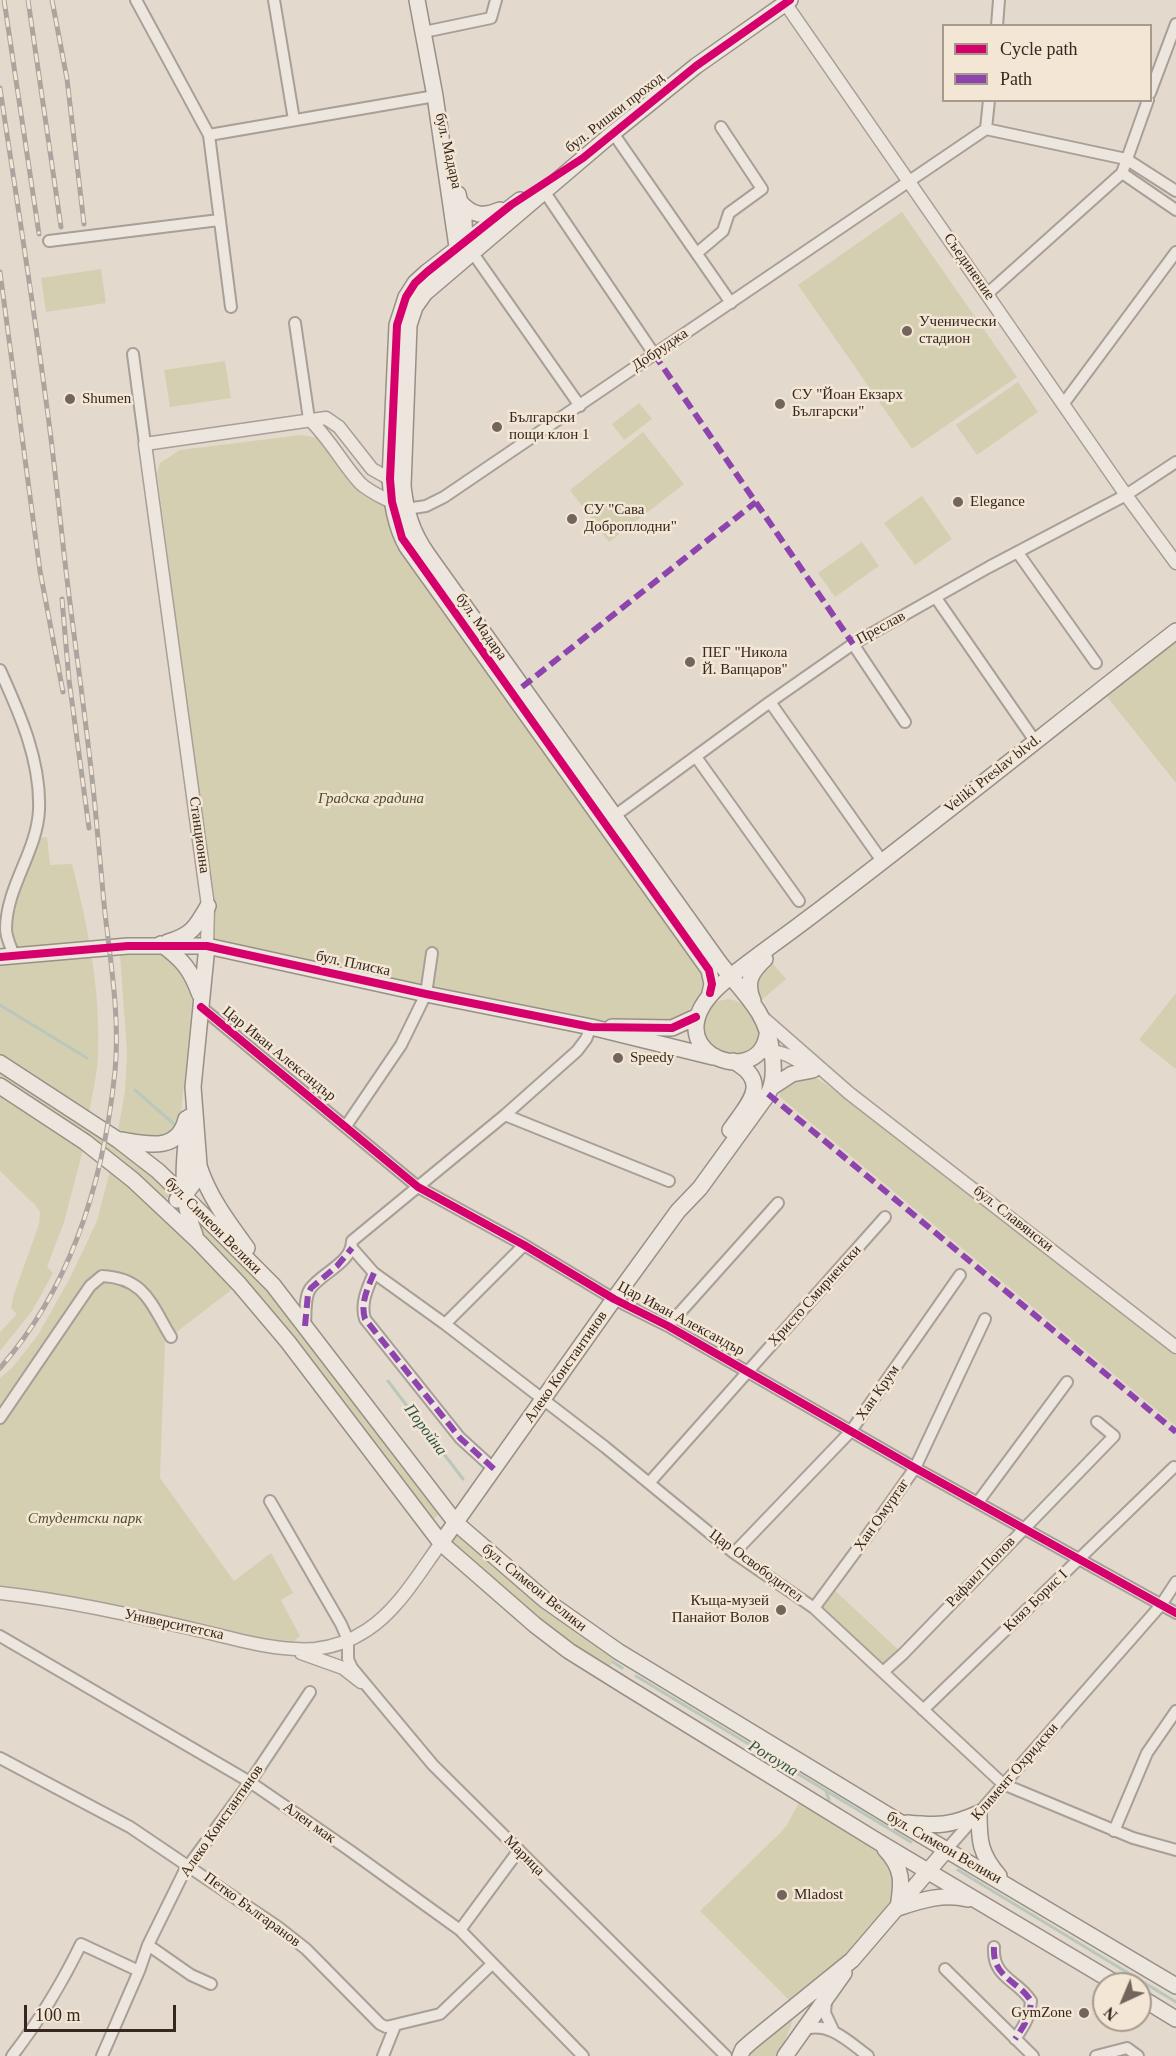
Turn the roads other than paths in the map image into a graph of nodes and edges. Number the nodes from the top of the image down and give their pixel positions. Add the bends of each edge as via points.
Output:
1 (136, 0) edge
2 (274, 0) edge
3 (417, 0) edge
4 (496, 0) edge
5 (999, 0) edge
6 (786, 1) edge
7 (997, 24) edge
8 (1176, 24) edge
9 (424, 32) junction
10 (1152, 88) edge
11 (435, 96) junction
12 (989, 102) edge
13 (1147, 102) edge
14 (294, 120) junction
15 (721, 127) dead end
16 (986, 129) junction
17 (613, 133) junction
18 (209, 135) junction
19 (583, 158) junction
20 (1126, 159) junction
21 (1122, 173) junction
22 (909, 181) junction
23 (544, 190) junction
24 (1176, 191) edge
25 (460, 202) junction
26 (511, 206) junction
27 (1176, 210) edge
28 (219, 220) junction
29 (49, 242) dead end
30 (464, 251) junction
31 (1176, 252) edge
32 (697, 253) junction
33 (987, 294) junction
34 (731, 303) junction
35 (231, 307) dead end
36 (295, 323) dead end
37 (133, 354) dead end
38 (654, 354) junction
39 (1064, 403) junction
40 (580, 406) junction
41 (309, 419) junction
42 (145, 444) junction
43 (1176, 462) edge
44 (397, 483) junction
45 (1126, 495) junction
46 (392, 502) junction
47 (406, 509) junction
48 (1018, 553) junction
49 (1176, 563) edge
50 (936, 598) junction
51 (1176, 631) edge
52 (853, 644) junction
53 (1096, 663) dead end
54 (0, 670) edge
55 (770, 702) junction
56 (905, 722) dead end
57 (1035, 741) junction
58 (696, 757) junction
59 (610, 820) junction
60 (882, 861) junction
61 (799, 901) dead end
62 (208, 906) junction
63 (810, 917) junction
64 (161, 944) junction
65 (207, 946) junction
66 (432, 953) dead end
67 (7, 956) edge
68 (730, 977) junction
69 (426, 994) junction
70 (746, 997) junction
71 (707, 998) junction
72 (201, 1002) junction
73 (758, 1012) junction
74 (696, 1017) junction
75 (591, 1027) junction
76 (766, 1052) junction
77 (717, 1059) junction
78 (734, 1061) junction
79 (2, 1064) edge
80 (813, 1070) junction
81 (0, 1086) edge
82 (193, 1087) junction
83 (772, 1087) junction
84 (849, 1093) junction
85 (505, 1115) junction
86 (346, 1126) junction
87 (118, 1140) junction
88 (199, 1165) junction
89 (669, 1181) dead end
90 (418, 1186) junction
91 (184, 1196) junction
92 (157, 1201) junction
93 (778, 1203) dead end
94 (678, 1211) junction
95 (885, 1217) dead end
96 (198, 1242) junction
97 (524, 1245) junction
98 (352, 1248) junction
99 (374, 1273) junction
100 (960, 1275) dead end
101 (273, 1285) junction
102 (614, 1299) junction
103 (985, 1319) dead end
104 (446, 1324) junction
105 (305, 1326) junction
106 (668, 1326) junction
107 (171, 1336) dead end
108 (1176, 1347) edge
109 (748, 1371) junction
110 (1067, 1382) dead end
111 (542, 1400) junction
112 (0, 1418) edge
113 (1097, 1422) dead end
114 (851, 1431) junction
115 (1174, 1467) dead end
116 (915, 1468) junction
117 (494, 1469) junction
118 (649, 1483) junction
119 (270, 1501) dead end
120 (978, 1502) junction
121 (456, 1523) junction
122 (1024, 1528) junction
123 (441, 1543) junction
124 (734, 1553) junction
125 (1079, 1558) junction
126 (1176, 1582) edge
127 (0, 1593) edge
128 (1161, 1605) junction
129 (814, 1608) junction
130 (1176, 1613) edge
131 (0, 1636) edge
132 (348, 1640) junction
133 (286, 1648) junction
134 (883, 1672) junction
135 (361, 1682) junction
136 (310, 1692) dead end
137 (923, 1710) junction
138 (1176, 1711) edge
139 (0, 1758) edge
140 (250, 1782) junction
141 (1004, 1784) junction
142 (980, 1812) junction
143 (901, 1823) junction
144 (1114, 1831) junction
145 (877, 1841) junction
146 (947, 1849) junction
147 (1176, 1850) edge
148 (519, 1851) junction
149 (189, 1865) junction
150 (928, 1872) junction
151 (1004, 1883) junction
152 (978, 1901) junction
153 (898, 1908) junction
154 (460, 1930) junction
155 (148, 1945) junction
156 (994, 1947) dead end
157 (852, 1960) junction
158 (492, 1964) junction
159 (945, 1969) dead end
160 (139, 1971) junction
161 (1098, 1972) edge
162 (211, 1984) dead end
163 (1176, 1986) edge
164 (827, 1998) junction
165 (1152, 2004) edge
166 (1176, 2019) edge
167 (395, 2026) junction
168 (802, 2030) junction
169 (834, 2032) junction
170 (1015, 2039) junction
171 (739, 2054) edge
172 (1134, 2055) edge
173 (12, 2056) edge
174 (102, 2056) edge
175 (383, 2056) edge
176 (583, 2056) edge
177 (726, 2056) edge
178 (785, 2056) edge
179 (868, 2056) edge
180 (1032, 2056) edge
181 (1096, 2056) edge

1 - 18 street
2 - 14 street
3 - 9 main road, бул. Мадара
4 - 9 street via 490,18
5 - 7 street
6 - 17 main road, бул. Ришки проход
6 - 22 street, Съединение
8 - 10 street
9 - 11 main road, бул. Мадара
11 - 14 street
11 - 25 main road, бул. Мадара
11 - 30 main road, бул. Мадара
12 - 16 street
13 - 20 street
14 - 18 street
15 - 32 street via 762,189 729,213 723,231
16 - 20 street
16 - 22 street, Добруджа
17 - 19 main road, бул. Ришки проход
17 - 32 street
18 - 28 street
19 - 23 main road, бул. Ришки проход
19 - 26 main road, бул. Ришки проход
20 - 21 street
20 - 24 street
21 - 27 street
21 - 33 street
22 - 33 street, Съединение
22 - 34 street, Добруджа
23 - 30 main road, бул. Ришки проход
23 - 38 street
25 - 26 main road via 469,211 483,216
25 - 30 main road, бул. Мадара
26 - 30 main road, бул. Ришки проход
28 - 29 street
28 - 35 street
30 - 40 street
30 - 44 main road, бул. Мадара via 415,284 400,310 395,344
31 - 39 street
32 - 34 street
33 - 39 street, Съединение
34 - 38 street, Добруджа
36 - 41 street
37 - 42 street, Станционна
38 - 40 street, Добруджа
39 - 45 street, Съединение
40 - 47 street, Добруджа via 444,497 426,506
41 - 42 street
41 - 44 street via 333,421 372,469
41 - 46 street via 325,434 360,483
42 - 62 street, Станционна
43 - 45 street, Преслав
44 - 46 main road, бул. Мадара
44 - 47 main road, бул. Мадара
45 - 48 street, Преслав
45 - 49 street, Съединение
46 - 47 street
46 - 59 main road, бул. Мадара via 407,547
47 - 59 main road, бул. Мадара via 419,542
48 - 50 street, Преслав
48 - 53 street
50 - 52 street, Преслав
50 - 57 street
51 - 57 main road, Veliki Preslav blvd.
52 - 55 street, Преслав
52 - 56 street
54 - 67 street via 20,714 38,779 39,812 8,909
55 - 58 street, Преслав
55 - 60 street
57 - 60 main road, Veliki Preslav blvd.
58 - 59 street, Преслав
58 - 61 street
59 - 68 main road, бул. Мадара
59 - 71 main road, бул. Мадара via 709,970 712,984
60 - 63 main road, Veliki Preslav blvd.
62 - 64 main road via 196,928 183,938
62 - 65 street, Станционна
63 - 68 main road, Veliki Preslav blvd.
63 - 73 main road, Veliki Preslav blvd. via 754,969 748,984
64 - 65 main road, бул. Плиска
64 - 67 main road, бул. Плиска
64 - 72 main road via 187,966
65 - 69 main road, бул. Плиска
65 - 72 main road, Станционна
66 - 69 street
68 - 70 main road, бул. Мадара
68 - 71 main road, Veliki Preslav blvd.
69 - 75 main road, бул. Плиска
69 - 86 street via 401,1045
70 - 71 main road via 719,993
70 - 73 main road
71 - 74 main road
72 - 82 main road, Станционна
72 - 86 street, Цар Иван Александър
73 - 76 main road via 767,1035
73 - 84 street, бул. Славянски
74 - 75 main road, бул. Плиска via 672,1028
74 - 77 main road via 699,1041
75 - 77 main road, бул. Плиска
75 - 85 street via 577,1051
76 - 78 main road
76 - 80 street, бул. Славянски via 789,1054
76 - 83 main road via 774,1071
77 - 78 main road
78 - 94 main road, Алеко Константинов via 752,1076 753,1097 692,1184
79 - 87 main road, бул. Симеон Велики
80 - 83 main road via 792,1074
80 - 84 street, бул. Славянски
81 - 92 main road, бул. Симеон Велики via 85,1142
82 - 87 main road via 184,1125 169,1142 160,1145
82 - 88 main road, Станционна
82 - 91 main road
83 - 94 main road, Алеко Константинов via 700,1188
84 - 108 street, бул. Славянски
85 - 89 street
85 - 90 street
86 - 90 street, Цар Иван Александър
87 - 91 main road, бул. Симеон Велики
88 - 91 main road, Станционна via 195,1181
88 - 101 main road via 216,1206
90 - 97 street, Цар Иван Александър
90 - 98 street via 352,1241
91 - 92 main road
91 - 96 main road
91 - 101 main road, бул. Симеон Велики
92 - 96 main road, бул. Симеон Велики
93 - 106 street
94 - 102 main road, Алеко Константинов
95 - 109 street, Христо Смирненски
96 - 123 main road, бул. Симеон Велики via 288,1341
97 - 102 street, Цар Иван Александър
97 - 104 street
98 - 99 street, Цар Освободител
98 - 105 street via 311,1288
99 - 104 street, Цар Освободител
99 - 117 street via 364,1303 365,1319 460,1438
100 - 114 street, Хан Крум
101 - 105 main road, бул. Симеон Велики
102 - 106 street, Цар Иван Александър
102 - 111 main road, Алеко Константинов
103 - 116 street, Хан Омуртаг
104 - 111 street, Цар Освободител
105 - 121 main road, бул. Симеон Велики
106 - 109 street, Цар Иван Александър
107 - 112 street via 132,1282 102,1276 90,1286
109 - 114 street, Цар Иван Александър
109 - 118 street, Христо Смирненски
110 - 120 street
111 - 117 main road, Алеко Константинов
111 - 118 street, Цар Освободител
113 - 122 street, Рафаил Попов via 1114,1436
114 - 116 street, Цар Иван Александър
114 - 124 street, Хан Крум
115 - 125 street, Княз Борис I
116 - 120 street, Цар Иван Александър
116 - 129 street, Хан Омуртаг
117 - 121 main road, Алеко Константинов
118 - 124 street, Цар Освободител
119 - 132 street, Марица
120 - 122 street, Цар Иван Александър
121 - 123 main road, Алеко Константинов
121 - 143 main road, бул. Симеон Велики via 583,1629
122 - 125 street, Цар Иван Александър
122 - 134 street, Рафаил Попов
123 - 132 street via 400,1599 367,1630
123 - 145 main road, бул. Симеон Велики via 569,1651
124 - 129 street, Цар Освободител
125 - 128 street, Цар Иван Александър
125 - 137 street, Княз Борис I
126 - 128 street, Климент Охридски
127 - 133 street, Университетска via 75,1604
128 - 130 street, Цар Иван Александър
128 - 141 street, Климент Охридски
129 - 134 street, Цар Освободител
131 - 140 street, Ален мак
132 - 133 street, Университетска via 315,1648
132 - 135 street, Марица via 348,1659
133 - 135 street via 343,1668
134 - 137 street, Цар Освободител
135 - 148 street, Марица via 433,1766
136 - 140 street, Алеко Константинов
137 - 141 street, Цар Освободител
138 - 144 street via 1147,1753
139 - 149 street, Петко Българанов via 130,1827
140 - 149 street, Алеко Константинов
140 - 154 street, Ален мак
141 - 142 street, Климент Охридски
141 - 144 street, Цар Освободител
142 - 143 main road via 944,1826
142 - 146 street, Климент Охридски
142 - 151 main road via 980,1845
143 - 146 main road, бул. Симеон Велики
144 - 147 street, Цар Освободител
145 - 150 main road, бул. Симеон Велики
145 - 153 main road via 898,1864
146 - 150 main road, Климент Охридски
146 - 151 main road, бул. Симеон Велики
148 - 154 street
148 - 177 street, Марица
149 - 155 street, Алеко Константинов
149 - 167 street, Петко Българанов via 297,1942 380,2024
150 - 152 main road, бул. Симеон Велики
150 - 153 main road, Климент Охридски
151 - 163 main road, бул. Симеон Велики
152 - 153 main road via 942,1897
152 - 161 main road, бул. Симеон Велики
153 - 157 main road, Климент Охридски
154 - 158 street, Ален мак
155 - 160 street, Алеко Константинов
155 - 162 street
156 - 170 street via 999,1970 1031,2001 1026,2024
157 - 164 main road, Климент Охридски
157 - 171 main road, Климент Охридски
158 - 167 street via 440,2014
158 - 176 street, Ален мак
159 - 170 street
160 - 173 street via 81,1944 61,1983
160 - 174 street, Алеко Константинов
164 - 168 main road, Климент Охридски
164 - 169 street via 825,2013
165 - 166 main road
167 - 175 street
168 - 169 street via 821,2026
168 - 178 main road, Климент Охридски
169 - 179 street
170 - 180 street
172 - 181 street via 1127,2048

